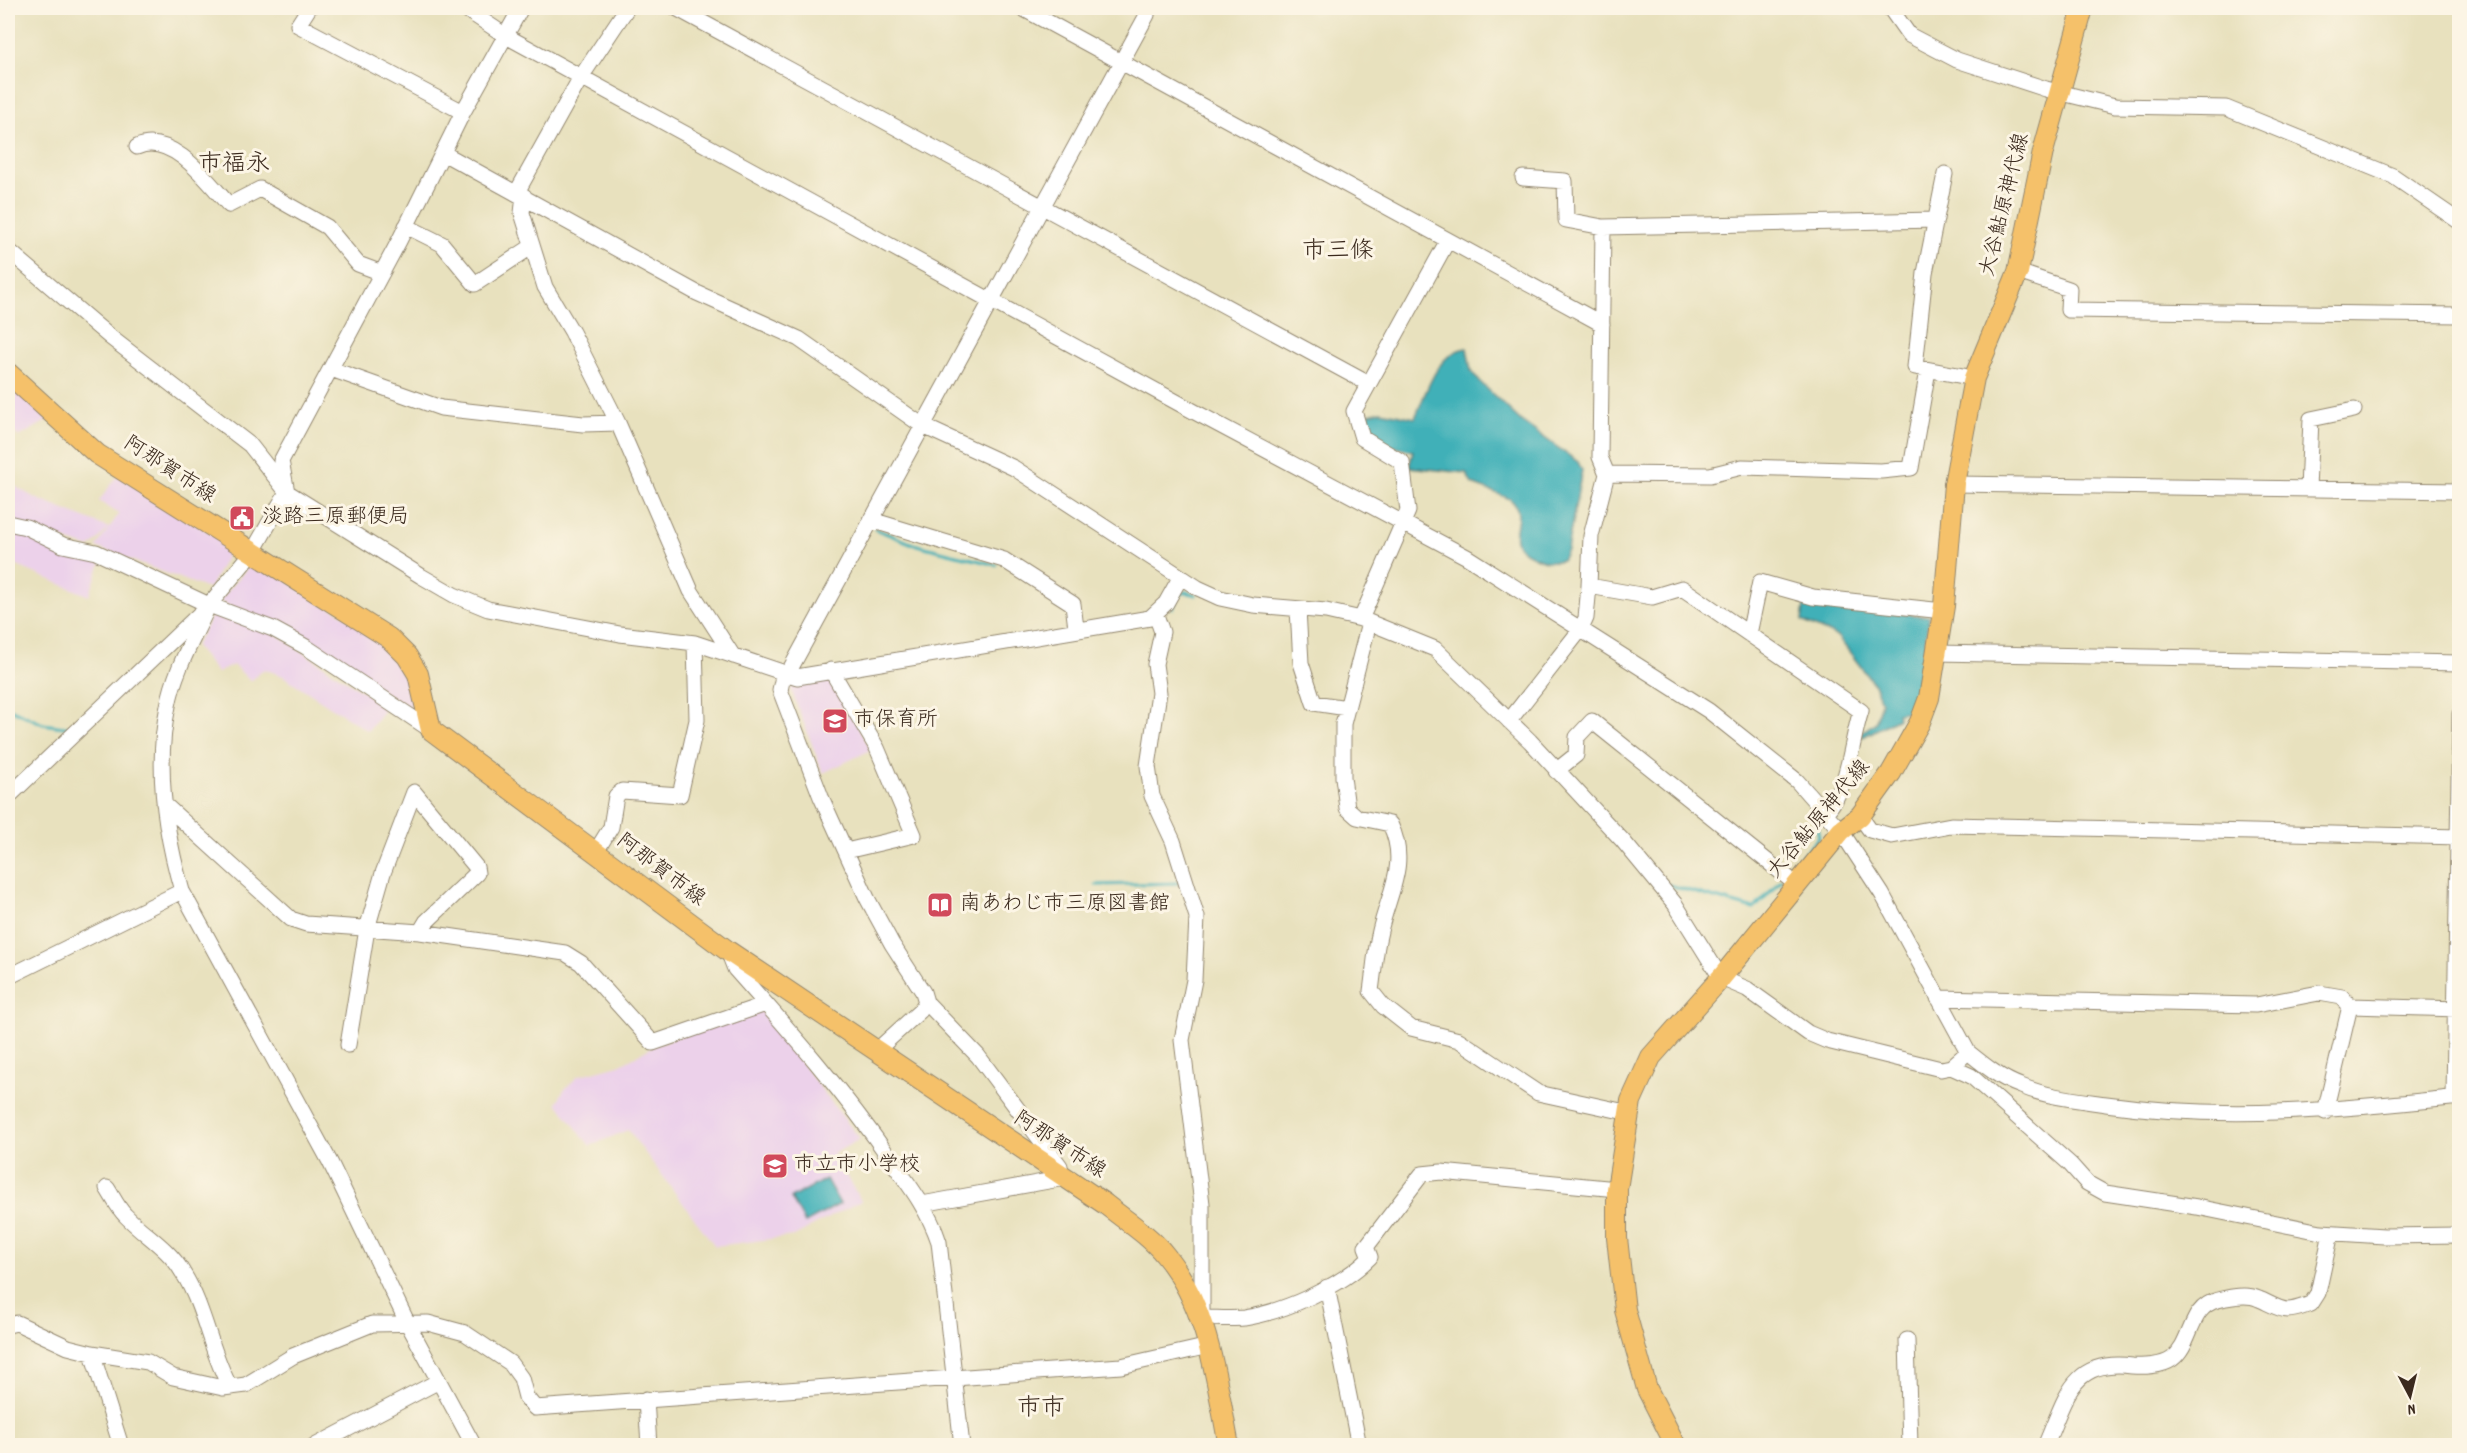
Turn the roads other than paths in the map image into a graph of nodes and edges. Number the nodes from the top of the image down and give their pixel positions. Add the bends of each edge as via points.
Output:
1 (309, 8) edge
2 (464, 8) edge
3 (521, 8) edge
4 (627, 8) edge
5 (676, 8) edge
6 (1022, 8) edge
7 (1145, 8) edge
8 (1890, 8) edge
9 (2083, 8) edge
10 (506, 36) junction
11 (1121, 62) junction
12 (581, 77) junction
13 (2060, 92) junction
14 (463, 112) junction
15 (137, 147) dead end
16 (443, 153) junction
17 (1946, 174) dead end
18 (1523, 178) dead end
19 (521, 194) junction
20 (1042, 208) junction
21 (1936, 220) junction
22 (2460, 222) edge
23 (406, 226) junction
24 (1603, 227) junction
25 (1448, 240) junction
26 (531, 247) junction
27 (8, 250) edge
28 (2018, 272) junction
29 (382, 273) junction
30 (991, 301) junction
31 (2460, 315) edge
32 (1602, 324) junction
33 (332, 369) junction
34 (1928, 370) junction
35 (8, 373) edge
36 (1974, 378) junction
37 (1369, 384) junction
38 (2354, 410) dead end
39 (618, 423) junction
40 (923, 426) junction
41 (1607, 474) junction
42 (1954, 484) junction
43 (2308, 489) junction
44 (2460, 491) edge
45 (287, 492) junction
46 (871, 520) junction
47 (8, 523) edge
48 (1404, 523) junction
49 (252, 553) junction
50 (1180, 578) junction
51 (1589, 586) junction
52 (209, 604) junction
53 (1298, 609) junction
54 (1943, 611) junction
55 (1156, 615) junction
56 (1365, 621) junction
57 (1076, 628) junction
58 (1581, 629) junction
59 (1749, 634) junction
60 (695, 643) junction
61 (1937, 653) junction
62 (733, 656) junction
63 (2460, 663) edge
64 (831, 670) junction
65 (787, 675) junction
66 (1347, 708) junction
67 (2460, 714) edge
68 (1509, 721) junction
69 (431, 730) junction
70 (1556, 771) junction
71 (8, 797) edge
72 (164, 804) junction
73 (1825, 813) junction
74 (1860, 816) junction
75 (1841, 831) junction
76 (2459, 837) edge
77 (846, 851) junction
78 (595, 853) junction
79 (1797, 885) junction
80 (182, 891) junction
81 (367, 929) junction
82 (420, 932) junction
83 (728, 951) junction
84 (8, 977) edge
85 (1721, 978) junction
86 (1938, 998) junction
87 (926, 1002) junction
88 (766, 1004) junction
89 (2350, 1006) junction
90 (2458, 1009) edge
91 (348, 1045) dead end
92 (876, 1051) junction
93 (1968, 1052) junction
94 (1951, 1067) junction
95 (2457, 1098) edge
96 (2325, 1112) junction
97 (1630, 1113) junction
98 (1063, 1176) junction
99 (107, 1188) dead end
100 (1617, 1189) junction
101 (922, 1204) junction
102 (2331, 1233) junction
103 (2460, 1235) edge
104 (1327, 1287) junction
105 (1202, 1318) junction
106 (408, 1323) junction
107 (8, 1325) edge
108 (1907, 1340) dead end
109 (1209, 1346) junction
110 (92, 1353) junction
111 (952, 1378) junction
112 (439, 1381) junction
113 (230, 1387) junction
114 (646, 1399) junction
115 (121, 1446) edge
116 (315, 1446) edge
117 (474, 1446) edge
118 (649, 1446) edge
119 (962, 1446) edge
120 (1228, 1446) edge
121 (1359, 1446) edge
122 (1676, 1446) edge
123 (1910, 1446) edge
124 (2046, 1446) edge

1 - 14 street via 298,25
2 - 10 street
3 - 10 street
4 - 12 street
5 - 20 street
6 - 11 street
7 - 11 street via 1147,15
8 - 13 street via 1909,35 1933,49
9 - 13 main road, 大谷鮎原神代線
10 - 12 street
10 - 14 street
11 - 20 street
11 - 25 street
12 - 19 street
12 - 30 street
13 - 22 street via 2130,108 2226,108 2393,176
13 - 28 main road, 大谷鮎原神代線
14 - 16 street
15 - 29 street via 167,147 189,162 228,205 260,189 327,226 358,264
16 - 19 street
16 - 23 street
17 - 21 street
18 - 24 street via 1564,181 1566,220
19 - 26 street
19 - 40 street via 697,293 800,339
20 - 30 street
20 - 37 street
21 - 24 street
21 - 34 street via 1925,273 1915,367
23 - 26 street via 442,244 475,284
23 - 29 street
24 - 32 street
25 - 32 street
25 - 37 street
26 - 39 street via 545,287
27 - 45 street via 110,337 250,445
28 - 31 street via 2069,289 2068,310
28 - 36 main road, 大谷鮎原神代線
29 - 33 street
30 - 40 street
30 - 48 street
32 - 41 street via 1600,457
33 - 39 street via 441,408 573,423
33 - 45 street via 281,461
34 - 36 street
34 - 41 street via 1911,468 1881,471 1742,467 1710,475
35 - 49 main road, 阿那賀市線 via 98,454
36 - 42 main road, 大谷鮎原神代線
37 - 48 street via 1354,411 1362,438 1402,462 1408,511
38 - 43 street via 2311,418
39 - 62 street via 691,591
40 - 46 street
40 - 50 street via 1014,468
41 - 51 street via 1592,536
42 - 43 street
42 - 54 main road, 大谷鮎原神代線
43 - 44 street
45 - 49 street
45 - 60 street via 360,540 471,603 620,634
46 - 57 street via 1004,560 1073,604
46 - 65 street
47 - 52 street via 63,545 96,552
48 - 56 street
48 - 58 street via 1467,557
49 - 52 street
49 - 69 main road, 阿那賀市線 via 370,624 401,650 418,674
50 - 53 street via 1220,598
50 - 55 street
51 - 58 street
51 - 59 street via 1652,597 1682,588
52 - 69 street via 273,629 306,647
52 - 71 street
52 - 72 street via 181,663 168,704 162,740
53 - 56 street
53 - 66 street via 1301,663 1314,703
54 - 59 street via 1814,597 1760,582
54 - 61 main road, 大谷鮎原神代線
55 - 57 street
55 - 105 street via 1162,632 1155,664 1159,693 1148,766 1152,796 1173,841 1197,917 1194,980 1182,1040 1202,1204
56 - 66 street
56 - 68 street via 1435,649
57 - 64 street
58 - 68 street
58 - 73 street via 1733,728 1797,781
59 - 73 street via 1861,711 1834,804
60 - 62 street
60 - 78 street via 697,720 680,795 622,791 616,796 611,826
61 - 63 street
61 - 74 main road, 大谷鮎原神代線 via 1920,722
62 - 65 street
64 - 65 street
64 - 77 street via 877,748 914,835
65 - 77 street via 780,690
66 - 97 street via 1343,724 1347,808 1357,817 1390,824 1398,842 1399,863 1377,942 1371,991 1383,1006 1412,1028 1459,1040 1538,1093
67 - 76 street
68 - 70 street
69 - 78 main road, 阿那賀市線
70 - 79 street via 1576,755 1577,737 1592,721
70 - 85 street via 1592,806 1675,903
72 - 80 street
72 - 81 street via 291,919 306,924
73 - 75 street
74 - 75 main road, 大谷鮎原神代線
74 - 76 street via 1870,830 1892,836 1951,825
75 - 79 main road, 大谷鮎原神代線
75 - 86 street via 1882,894
76 - 90 street
77 - 87 street via 867,898
78 - 83 main road, 阿那賀市線
79 - 85 main road, 大谷鮎原神代線
80 - 84 street
80 - 106 street via 330,1162
81 - 82 street
81 - 82 street via 383,873 414,792 477,873
81 - 91 street
82 - 88 street via 564,953 580,963 653,1042
83 - 88 street via 735,969
83 - 92 main road, 阿那賀市線
85 - 94 street via 1747,989 1789,1022 1827,1041 1941,1069
85 - 97 main road, 大谷鮎原神代線 via 1651,1057 1631,1101
86 - 89 street via 2256,1005 2319,993 2342,998
86 - 93 street
87 - 92 street
87 - 98 street via 978,1056 1060,1166
88 - 101 street via 850,1102
89 - 90 street
89 - 96 street
90 - 95 street
92 - 98 main road, 阿那賀市線
93 - 94 street
93 - 96 street via 2021,1086 2066,1098 2208,1113
94 - 102 street via 1971,1076 2087,1183 2105,1193
95 - 96 street
97 - 100 main road, 大谷鮎原神代線
98 - 101 street
98 - 105 main road, 阿那賀市線 via 1105,1204 1166,1255
99 - 113 street via 125,1215 156,1240 183,1272
100 - 104 street via 1462,1174 1422,1174 1366,1247 1370,1257 1356,1271
100 - 122 main road, 大谷鮎原神代線 via 1624,1310 1647,1389
101 - 111 street via 939,1242
102 - 103 street
102 - 124 street via 2318,1293 2311,1304 2288,1310 2244,1296 2205,1305 2174,1357 2164,1363 2091,1368 2079,1377
104 - 105 street via 1243,1318
104 - 121 street
105 - 109 main road, 阿那賀市線
106 - 112 street
106 - 113 street via 372,1324 293,1356 246,1385
106 - 114 street via 428,1323 465,1333 510,1363 535,1408
107 - 110 street via 17,1323 68,1347
108 - 123 street
109 - 111 street via 1121,1366
109 - 120 main road, 阿那賀市線
110 - 113 street via 148,1362 173,1377
110 - 115 street
111 - 114 street
111 - 119 street
112 - 116 street
112 - 117 street
114 - 118 street

